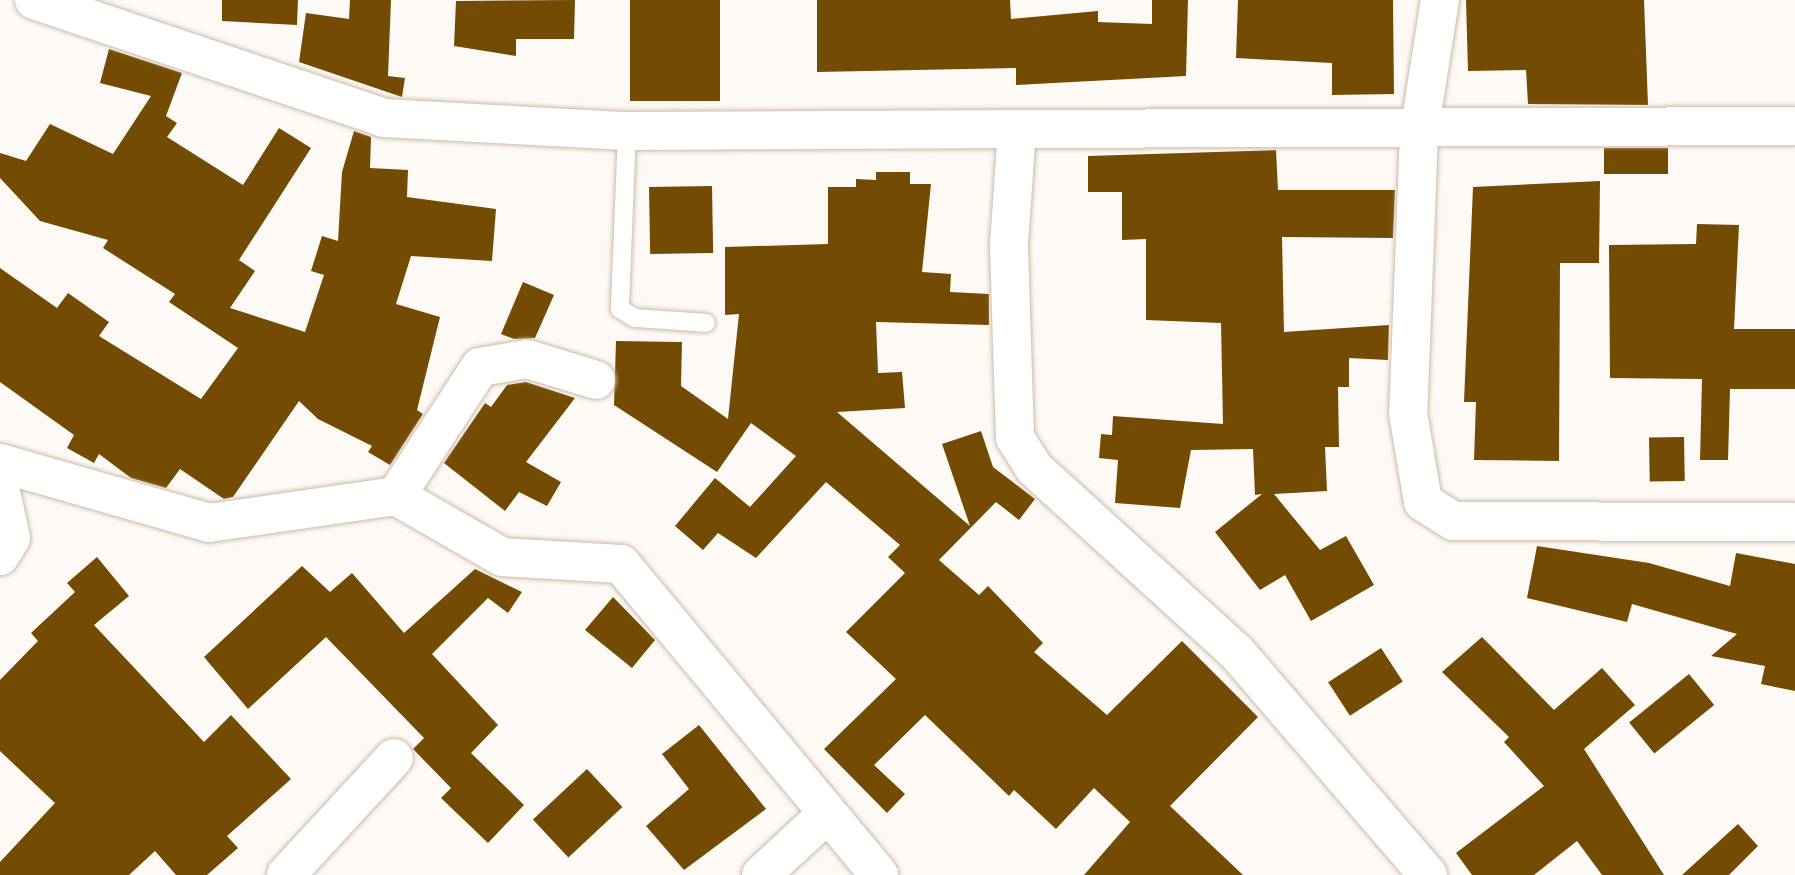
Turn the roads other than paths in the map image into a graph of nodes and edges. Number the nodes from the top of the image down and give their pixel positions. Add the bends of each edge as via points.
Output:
1 (34, 0) edge
2 (1440, 0) edge
3 (1795, 126) edge
4 (1017, 129) junction
5 (627, 131) junction
6 (1419, 133) junction
7 (706, 323) dead end
8 (596, 380) dead end
9 (0, 463) edge
10 (0, 487) edge
11 (396, 496) junction
12 (1795, 522) edge
13 (0, 556) edge
14 (394, 758) dead end
15 (826, 815) junction
16 (286, 875) edge
17 (761, 875) edge
18 (879, 875) edge
19 (1428, 875) edge

1 - 5 street via 384,118
2 - 6 street
3 - 6 street
4 - 5 street
4 - 6 street via 1129,124
4 - 19 street via 1009,260 1015,438 1034,468 1235,651
5 - 7 lane via 620,309 635,318
6 - 12 street via 1408,413 1423,502 1453,521
8 - 11 street via 527,359 480,367
9 - 11 street via 209,523
10 - 13 street via 11,538
11 - 15 street via 502,557 621,564
14 - 16 street
15 - 17 street
15 - 18 street

